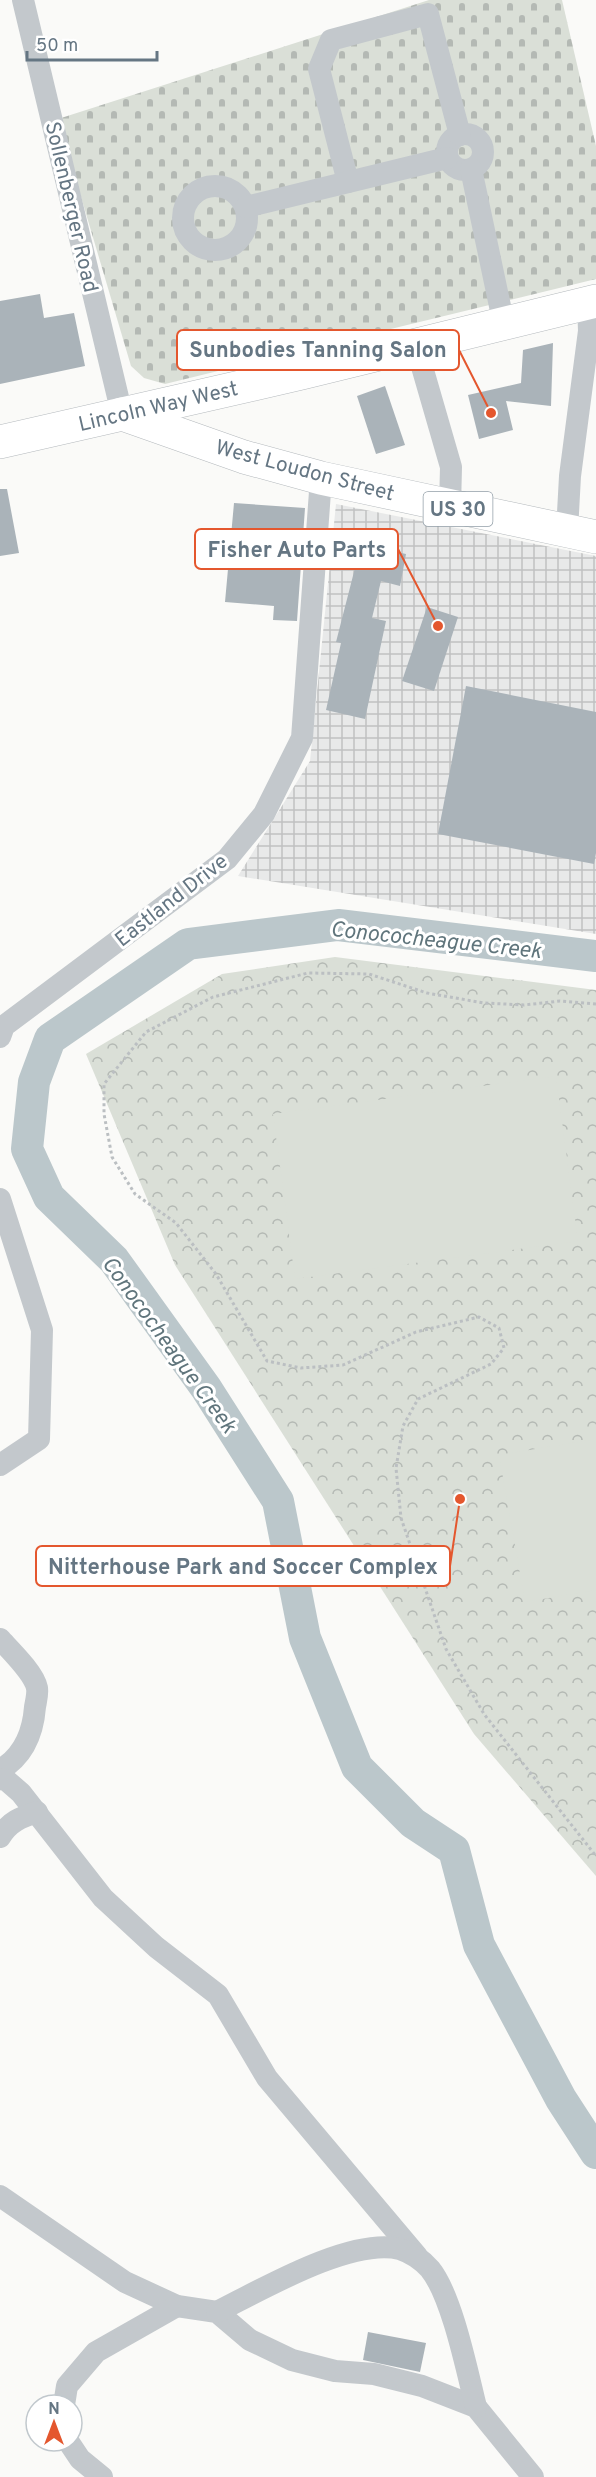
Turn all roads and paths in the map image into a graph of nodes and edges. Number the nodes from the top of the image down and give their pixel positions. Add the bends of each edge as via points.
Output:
1 (23, 0) edge
2 (460, 135) junction
3 (447, 158) junction
4 (471, 169) junction
5 (348, 182) junction
6 (246, 207) dead end
7 (592, 302) edge
8 (504, 325) junction
9 (416, 346) junction
10 (202, 394) junction
11 (122, 414) junction
12 (0, 442) edge
13 (244, 458) junction
14 (321, 478) junction
15 (450, 507) junction
16 (581, 534) edge
17 (596, 1004) edge
18 (0, 1037) edge
19 (0, 1199) edge
20 (0, 1465) edge
21 (5, 1651) edge
22 (0, 1770) edge
23 (0, 1779) edge
24 (37, 1812) junction
25 (0, 1837) edge
26 (596, 1856) edge
27 (0, 2196) edge
28 (417, 2256) junction
29 (177, 2306) junction
30 (217, 2312) junction
31 (66, 2393) edge
32 (476, 2407) junction
33 (76, 2453) edge
34 (102, 2477) edge
35 (533, 2477) edge

1 - 11 street, Sollenberger Road
2 - 3 street via 450,141
2 - 4 street via 477,139 483,150 480,162
2 - 5 street via 428,14 331,40 319,69
3 - 4 street via 459,170
3 - 5 street
4 - 8 street
5 - 6 street
7 - 8 highway, Lincoln Way West
7 - 16 street via 570,476
8 - 9 highway, Lincoln Way West
9 - 10 highway, Lincoln Way West
9 - 15 street via 451,467
10 - 11 highway, Lincoln Way West
10 - 13 highway via 214,425
11 - 12 highway, Lincoln Way West
11 - 13 highway, West Loudon Street / US 30
13 - 14 highway, West Loudon Street / US 30
14 - 15 highway, West Loudon Street / US 30
14 - 18 street, Eastland Drive via 302,738 264,814 227,859 4,1026
15 - 16 highway, West Loudon Street / US 30
17 - 26 path via 484,1003 427,993 369,974 308,973 213,997 146,1032 104,1084 104,1114 112,1157 135,1194 176,1223 203,1257 267,1361 301,1368 343,1365 416,1332 479,1317 499,1328 504,1348 491,1364 418,1399 403,1426 396,1468 401,1518 446,1649 484,1714
19 - 20 street via 42,1330 39,1440
21 - 22 street via 37,1687 34,1723 24,1748
23 - 24 street via 21,1793
24 - 25 street via 6,1826
24 - 28 street via 103,1898 156,1947 218,1995 267,2078
27 - 29 street via 125,2282
28 - 30 street via 399,2249 378,2248 342,2254
28 - 32 street via 441,2288 459,2338
29 - 30 street
29 - 31 street via 96,2352 67,2386
30 - 32 street via 250,2340 292,2360 422,2386
32 - 35 street
33 - 34 street

